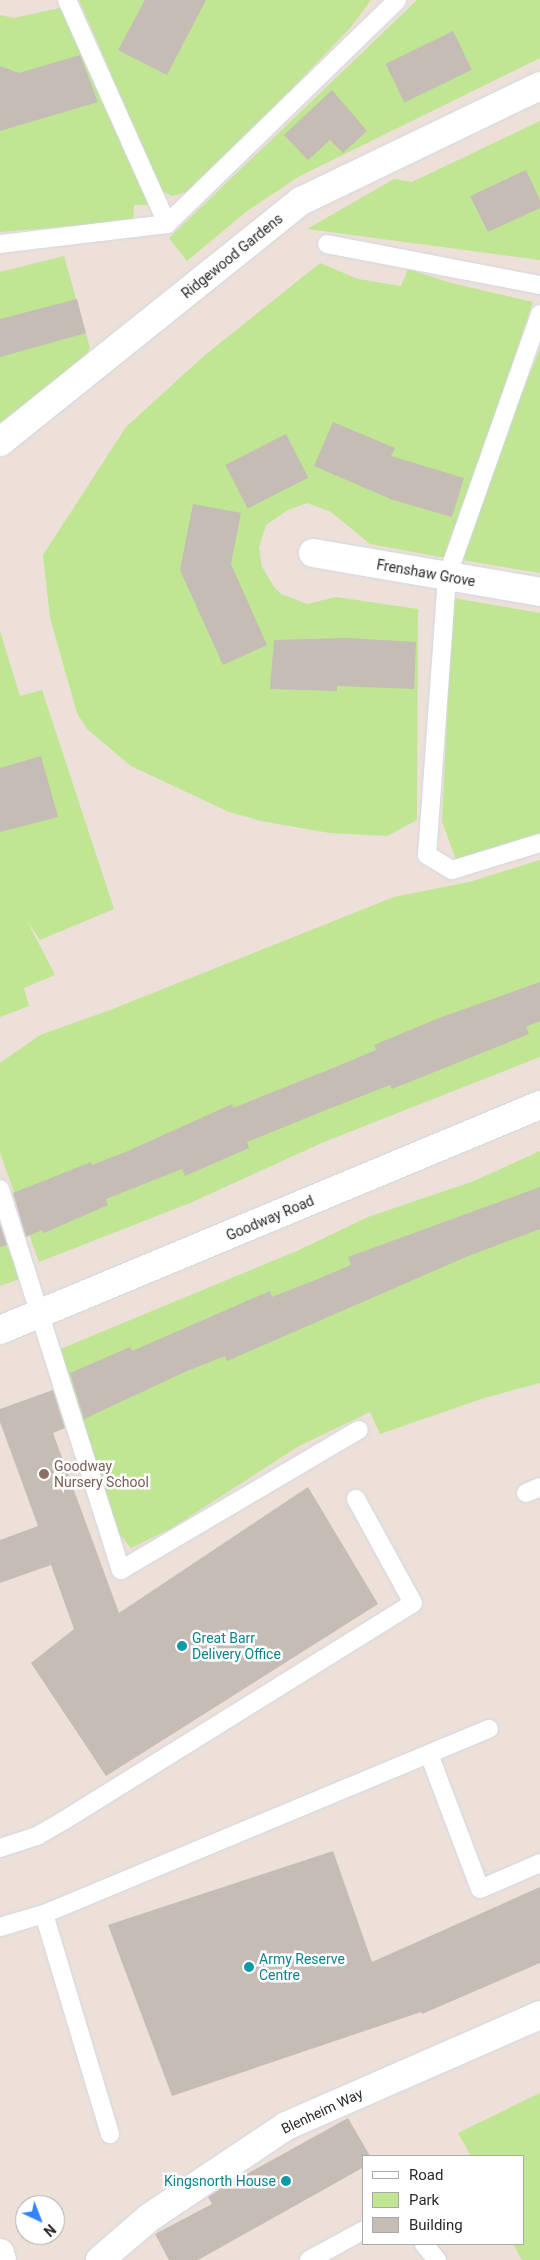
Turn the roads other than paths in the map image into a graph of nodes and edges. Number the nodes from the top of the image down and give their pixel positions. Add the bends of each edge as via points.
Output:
1 (67, 0) edge
2 (397, 0) edge
3 (540, 86) edge
4 (166, 224) junction
5 (0, 244) edge
6 (328, 244) dead end
7 (540, 285) edge
8 (540, 314) edge
9 (0, 442) edge
10 (313, 552) dead end
11 (447, 577) junction
12 (540, 592) edge
13 (540, 843) edge
14 (540, 1106) edge
15 (0, 1190) edge
16 (42, 1314) junction
17 (0, 1330) edge
18 (359, 1430) dead end
19 (356, 1499) dead end
20 (489, 1729) dead end
21 (429, 1754) junction
22 (0, 1848) edge
23 (540, 1863) edge
24 (44, 1914) junction
25 (0, 1928) edge
26 (540, 2014) edge
27 (110, 2134) dead end
28 (362, 2231) edge
29 (425, 2245) edge
30 (0, 2253) edge
31 (2, 2260) edge
32 (100, 2260) edge
33 (308, 2260) edge
34 (437, 2260) edge

1 - 4 lane
2 - 4 lane
3 - 9 street, Ridgewood Gardens via 301,201
4 - 5 lane
6 - 7 lane
8 - 11 lane
10 - 11 street, Frenshaw Grove
11 - 12 street, Frenshaw Grove
11 - 13 lane via 427,855 452,870
14 - 16 street, Goodway Road
15 - 16 lane
16 - 17 street, Goodway Road
16 - 18 lane via 121,1570
19 - 22 lane via 413,1602 63,1821 37,1836
20 - 21 lane
21 - 23 lane via 480,1889
21 - 24 lane
24 - 25 lane
24 - 27 lane
26 - 32 street, Blenheim Way via 286,2126 150,2217
28 - 33 lane
29 - 34 lane
30 - 31 street

